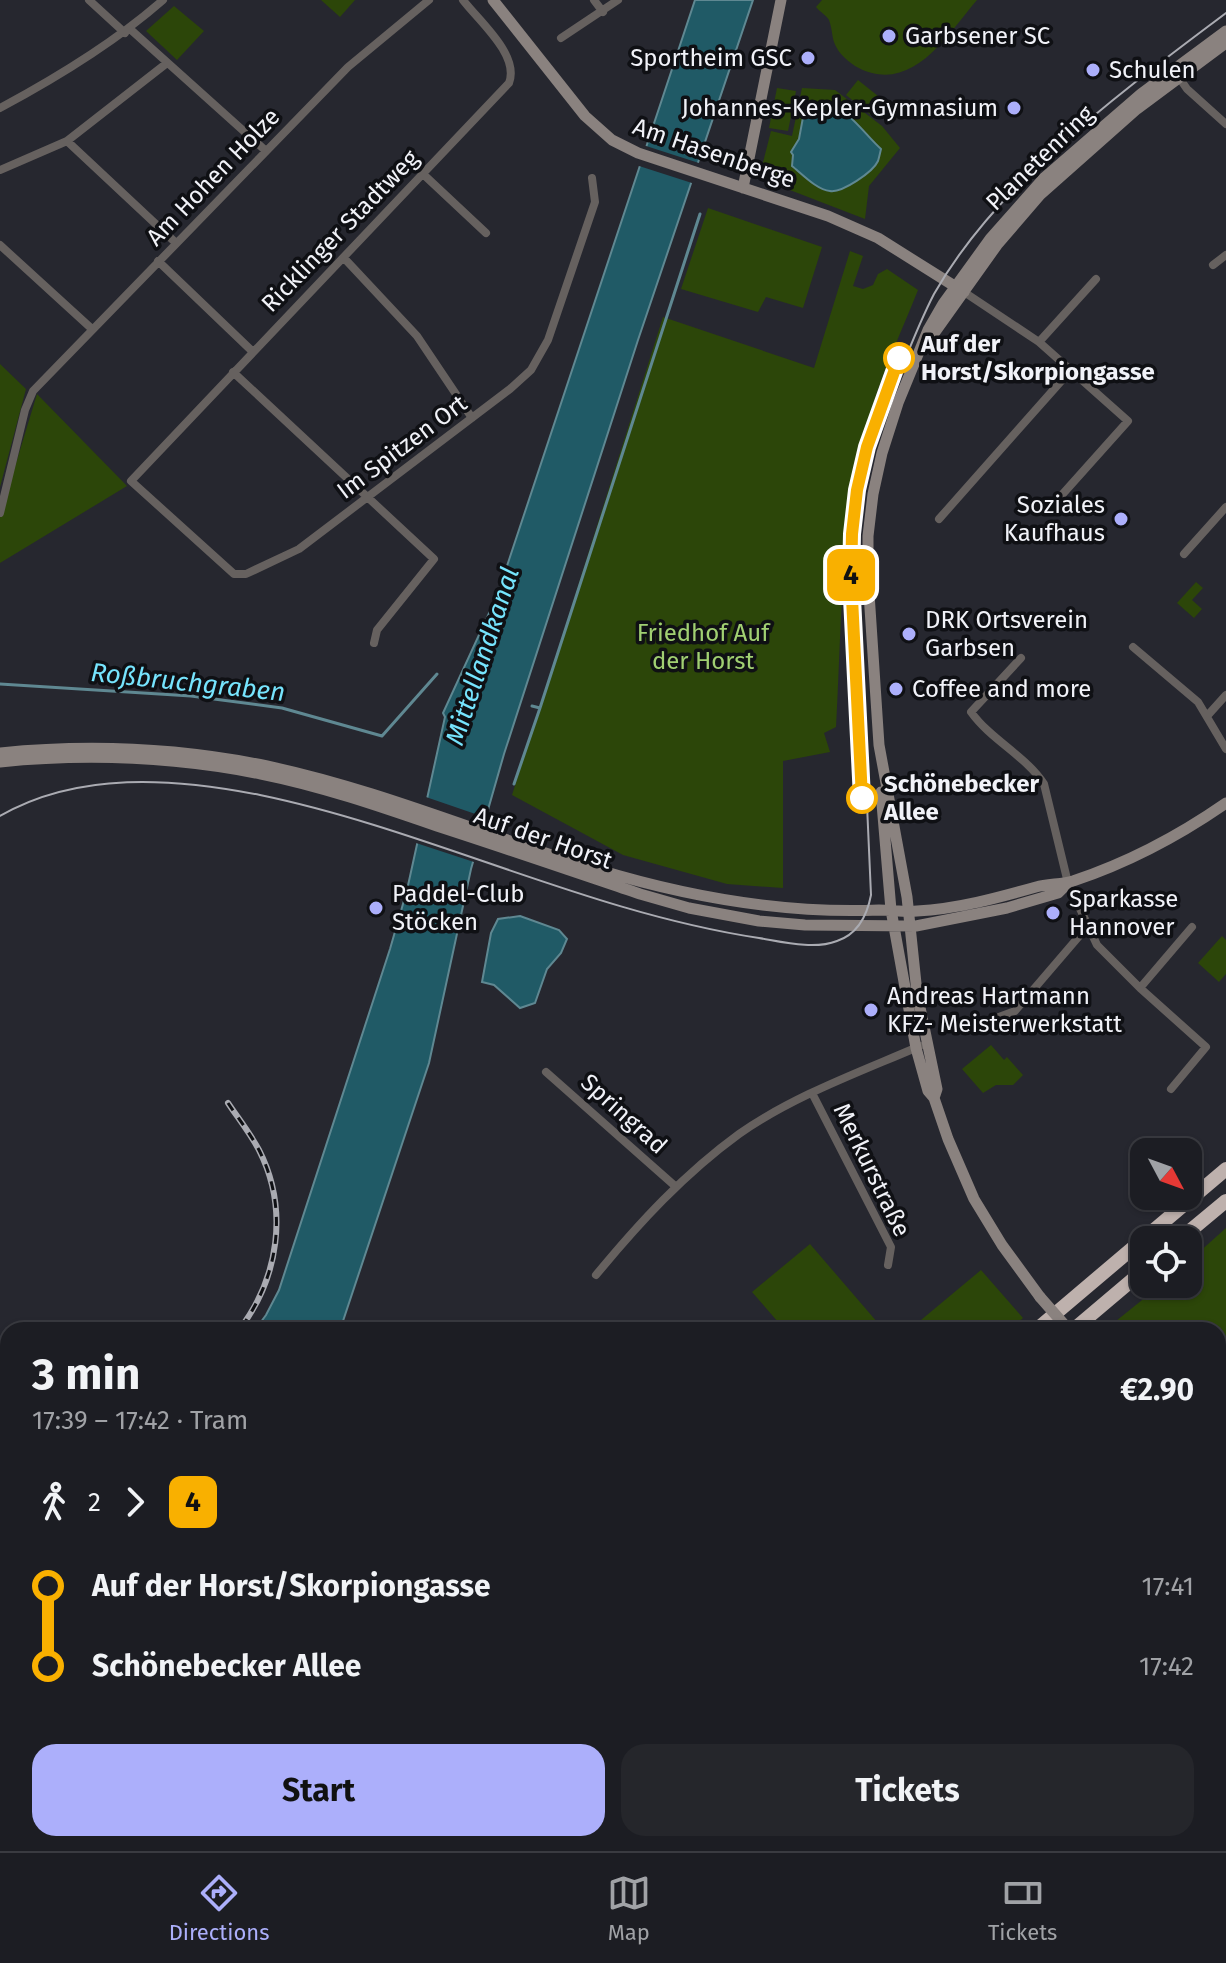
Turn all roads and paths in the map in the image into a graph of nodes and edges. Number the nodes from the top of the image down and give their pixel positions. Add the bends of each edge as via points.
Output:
1 (89, 0) edge
2 (163, 0) edge
3 (429, 0) edge
4 (463, 0) edge
5 (493, 0) edge
6 (594, 0) edge
7 (618, 0) edge
8 (781, 0) edge
9 (603, 12) junction
10 (127, 31) junction
11 (1226, 31) edge
12 (561, 38) dead end
13 (1226, 43) edge
14 (167, 63) junction
15 (1176, 74) junction
16 (0, 108) edge
17 (1226, 124) edge
18 (67, 141) junction
19 (266, 151) junction
20 (0, 170) edge
21 (423, 174) junction
22 (592, 178) dead end
23 (743, 188) junction
24 (486, 233) dead end
25 (176, 243) junction
26 (0, 245) edge
27 (1226, 255) edge
28 (344, 258) junction
29 (158, 261) junction
30 (1213, 265) dead end
31 (1096, 279) dead end
32 (959, 289) junction
33 (92, 329) junction
34 (1039, 342) junction
35 (252, 351) junction
36 (1071, 370) junction
37 (233, 372) junction
38 (472, 418) junction
39 (131, 481) joint
40 (1060, 497) dead end
41 (367, 498) junction
42 (1226, 507) edge
43 (0, 513) edge
44 (939, 519) dead end
45 (1184, 554) dead end
46 (374, 643) dead end
47 (1133, 647) dead end
48 (1021, 658) dead end
49 (1226, 695) edge
50 (1208, 715) junction
51 (1226, 749) edge
52 (0, 753) edge
53 (881, 759) junction
54 (0, 762) edge
55 (1226, 803) edge
56 (415, 813) junction
57 (494, 840) junction
58 (1068, 883) junction
59 (891, 910) junction
60 (908, 911) junction
61 (894, 925) junction
62 (909, 926) junction
63 (1087, 927) junction
64 (1192, 927) dead end
65 (1140, 988) junction
66 (980, 1024) dead end
67 (921, 1046) junction
68 (546, 1072) dead end
69 (1171, 1089) dead end
70 (812, 1093) junction
71 (1226, 1169) edge
72 (675, 1186) junction
73 (1226, 1201) edge
74 (1196, 1226) edge
75 (888, 1265) dead end
76 (596, 1275) dead end
77 (1130, 1282) edge
78 (1045, 1322) edge
79 (1063, 1322) edge
80 (1081, 1322) edge

1 - 10 street
2 - 10 street
3 - 19 street, Am Hohen Holze via 348,67
4 - 21 street, Ricklinger Stadtweg via 486,25 512,76
5 - 23 street, Am Hasenberge via 585,116 612,140
6 - 9 street
7 - 9 street
8 - 23 street
9 - 12 street
10 - 14 street
10 - 16 street
11 - 15 street, Planetenring
13 - 15 street, Planetenring
14 - 18 street
14 - 19 street
15 - 17 street
15 - 32 street, Planetenring via 1040,195
18 - 20 street
18 - 25 street
19 - 25 street, Am Hohen Holze
21 - 24 street
21 - 28 street, Ricklinger Stadtweg
22 - 38 street, Im Spitzen Ort via 595,202 541,356
23 - 32 street, Am Hasenberge via 878,238
25 - 29 street, Am Hohen Holze
26 - 33 street
27 - 30 street
28 - 35 street, Ricklinger Stadtweg
28 - 38 street via 417,336
29 - 33 street, Am Hohen Holze
29 - 35 street
31 - 34 street
32 - 34 street
32 - 53 street, Planetenring via 922,349 889,429 873,494 868,591
33 - 43 street, Am Hohen Holze via 33,391
34 - 36 street
35 - 37 street, Ricklinger Stadtweg
36 - 40 street via 1128,421
36 - 44 street
37 - 39 street, Ricklinger Stadtweg
37 - 41 street
38 - 41 street, Im Spitzen Ort
39 - 41 street, Im Spitzen Ort via 229,572 240,576 299,549
41 - 46 street via 434,559 377,630
42 - 45 street
47 - 50 street
48 - 58 street via 971,712 1044,784
49 - 50 street
50 - 51 street
52 - 56 street, Auf der Horst via 102,748 217,757 304,775
53 - 59 street, Planetenring
53 - 60 street, Planetenring
54 - 56 street, Auf der Horst via 102,757 215,766
55 - 58 street, Auf der Horst via 1170,838
56 - 57 street, Auf der Horst
57 - 59 street, Auf der Horst via 695,895 787,909
57 - 61 street, Auf der Horst via 689,908 805,925
58 - 60 street, Auf der Horst via 989,901
58 - 62 street, Auf der Horst via 1058,893 1007,908
58 - 63 street
59 - 60 street, Auf der Horst
59 - 61 street, Planetenring
60 - 62 street, Planetenring
61 - 62 street, Auf der Horst
61 - 67 street
62 - 67 street
63 - 65 street via 1102,951
63 - 66 street via 1015,1011
64 - 65 street
65 - 69 street via 1206,1047
67 - 70 street, Merkurstraße
67 - 79 street, bridge via 937,1089 934,1098 974,1199 1002,1245
68 - 72 street, Springrad
70 - 72 street, Merkurstraße via 741,1133
70 - 75 street, Merkurstraße via 891,1247
71 - 78 highway
72 - 76 street, Merkurstraße
73 - 74 highway
77 - 80 highway

